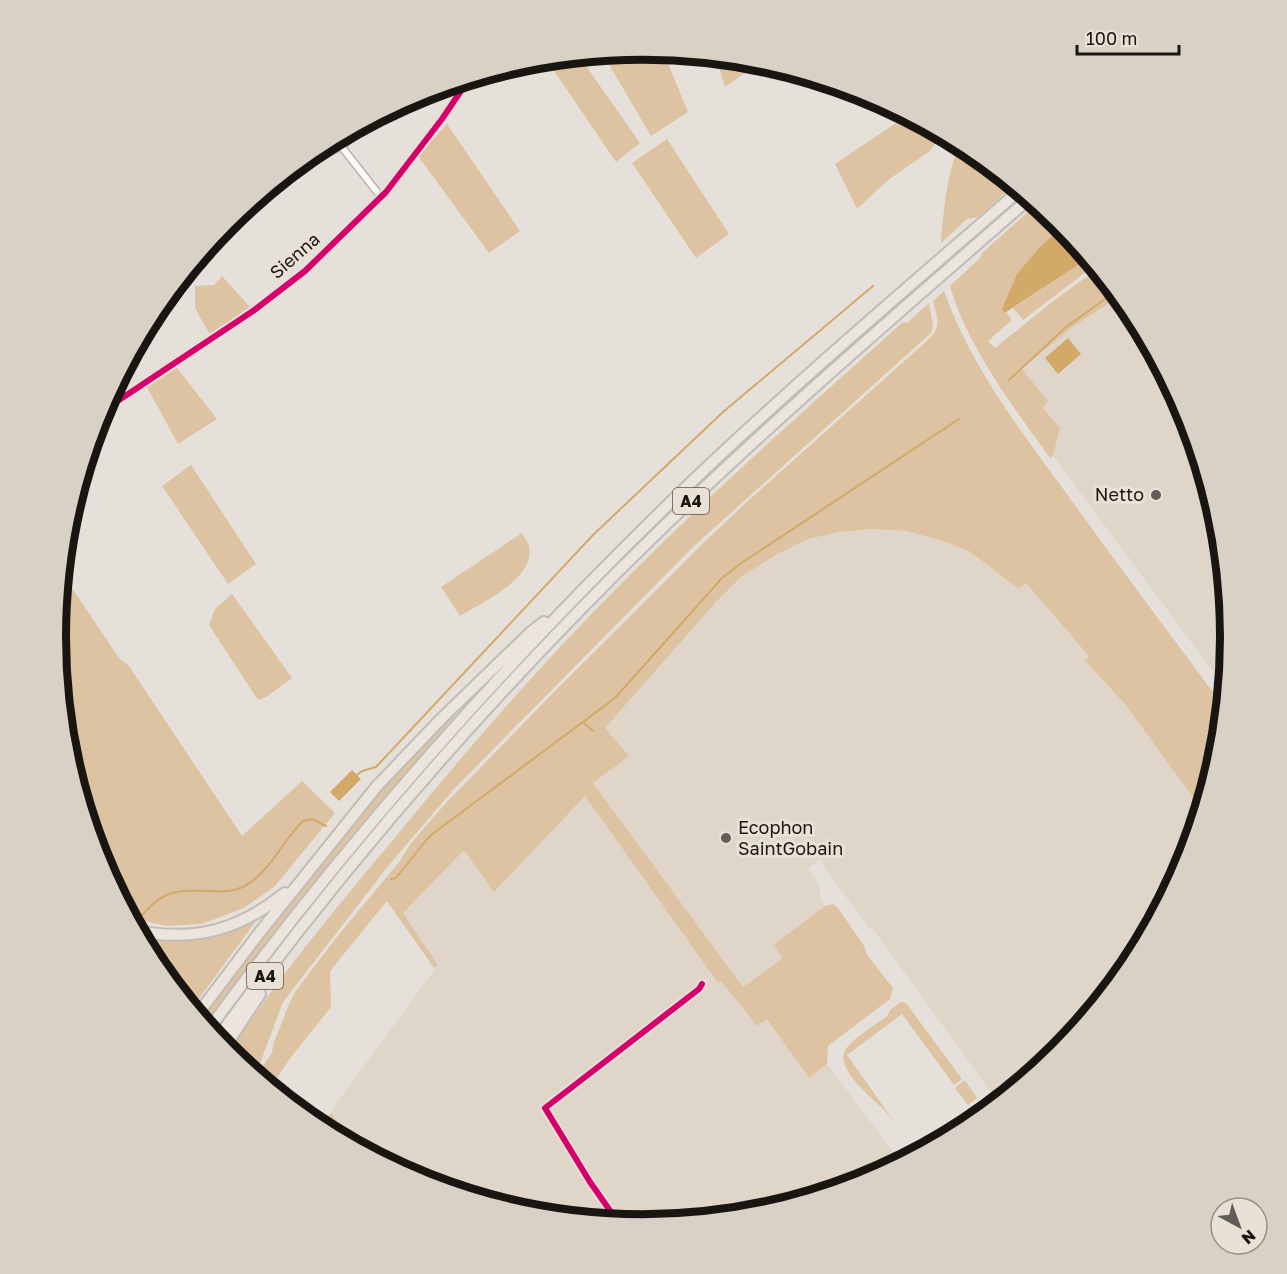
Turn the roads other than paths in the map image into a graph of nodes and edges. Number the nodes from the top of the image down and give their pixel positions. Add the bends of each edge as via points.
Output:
1 (462, 90) edge
2 (341, 146) edge
3 (383, 194) junction
4 (1014, 195) edge
5 (1024, 203) edge
6 (117, 401) edge
7 (568, 605) junction
8 (299, 882) junction
9 (313, 914) junction
10 (149, 934) edge
11 (702, 984) dead end
12 (202, 1008) edge
13 (214, 1022) edge
14 (224, 1032) edge
15 (229, 1039) edge
16 (612, 1213) edge

1 - 3 street, Sienna
2 - 3 street
3 - 6 street, Sienna via 304,271 253,311
4 - 7 highway, A4 via 721,455
5 - 9 highway, A4 via 728,465 652,538 562,628 426,779
7 - 8 highway via 532,631 408,754
7 - 13 highway, A4 via 372,822
8 - 10 highway via 261,911 232,926 180,937
8 - 12 highway
9 - 14 highway, A4
9 - 15 highway
11 - 16 street via 636,1040 545,1108

